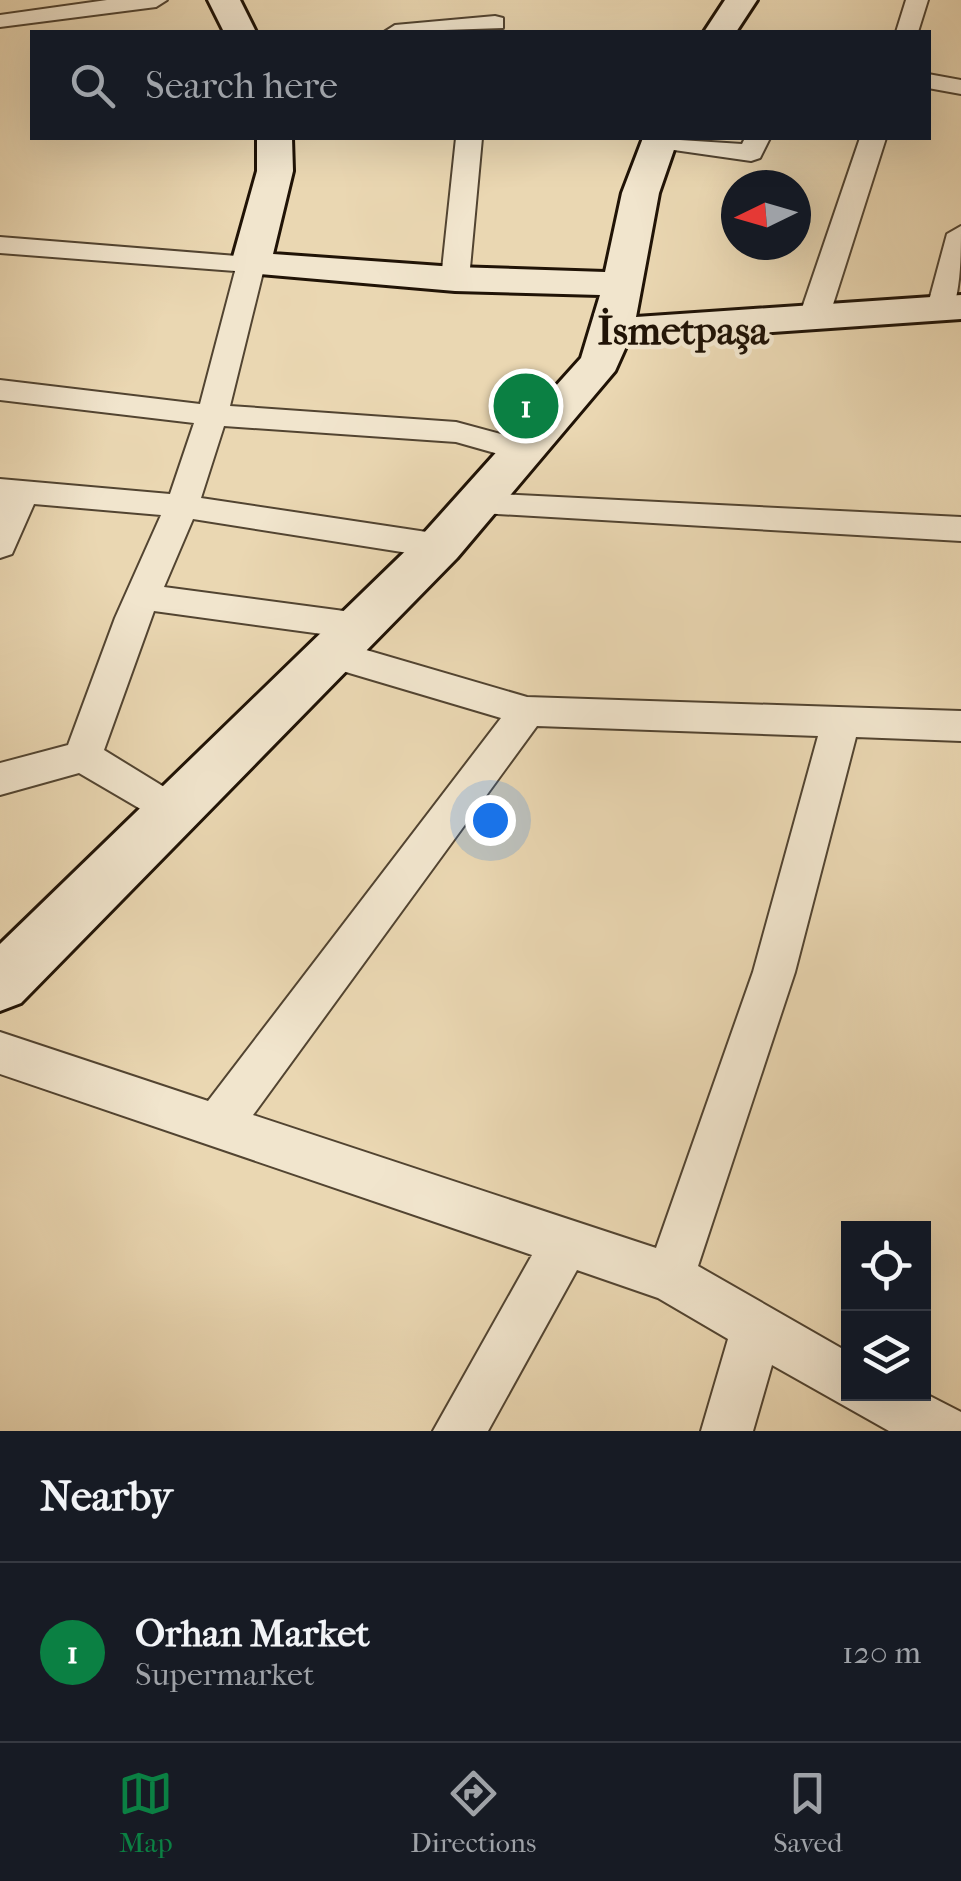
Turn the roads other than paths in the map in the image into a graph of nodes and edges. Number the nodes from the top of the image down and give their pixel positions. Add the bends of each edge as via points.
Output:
1 (156, 0) edge
2 (224, 0) edge
3 (514, 0) edge
4 (741, 0) edge
5 (917, 0) edge
6 (1, 28) edge
7 (492, 28) edge
8 (239, 30) edge
9 (444, 30) edge
10 (721, 30) edge
11 (908, 30) edge
12 (931, 82) edge
13 (961, 87) edge
14 (274, 140) edge
15 (469, 140) edge
16 (659, 140) edge
17 (667, 140) edge
18 (756, 140) edge
19 (872, 140) edge
20 (961, 234) edge
21 (0, 245) edge
22 (251, 264) junction
23 (454, 279) junction
24 (617, 307) junction
25 (951, 307) edge
26 (814, 317) junction
27 (0, 390) edge
28 (212, 415) junction
29 (523, 450) junction
30 (12, 492) edge
31 (476, 504) junction
32 (182, 506) junction
33 (961, 529) edge
34 (0, 546) edge
35 (440, 546) junction
36 (142, 597) junction
37 (346, 640) junction
38 (527, 712) junction
39 (841, 721) junction
40 (961, 726) edge
41 (83, 756) junction
42 (0, 779) edge
43 (174, 812) junction
44 (0, 983) edge
45 (0, 1053) edge
46 (219, 1124) junction
47 (566, 1242) junction
48 (670, 1277) junction
49 (757, 1327) junction
50 (841, 1376) edge
51 (883, 1401) edge
52 (928, 1428) edge
53 (459, 1431) edge
54 (727, 1431) edge

1 - 6 street
2 - 8 main road
3 - 7 street
4 - 10 main road
5 - 11 street
7 - 9 street
12 - 13 street
14 - 22 main road via 275,172
15 - 23 street
16 - 24 main road
17 - 18 street via 752,152
19 - 26 street
20 - 25 street
21 - 22 street
22 - 23 main road
22 - 28 street
23 - 24 main road
24 - 26 main road
24 - 29 main road via 600,362
25 - 26 main road
27 - 28 street
28 - 29 street via 456,432
28 - 32 street
29 - 31 main road
30 - 32 street
30 - 34 street
31 - 33 street
31 - 35 main road
32 - 35 street
32 - 36 street
35 - 37 main road
36 - 37 street
36 - 41 street
37 - 38 street
37 - 43 main road
38 - 39 street
38 - 46 street
39 - 40 street
39 - 48 street via 774,972
41 - 42 street
41 - 43 street
43 - 44 main road
45 - 46 street
46 - 47 street
47 - 48 street
47 - 53 street
48 - 49 street
49 - 50 street
49 - 54 street
51 - 52 street

